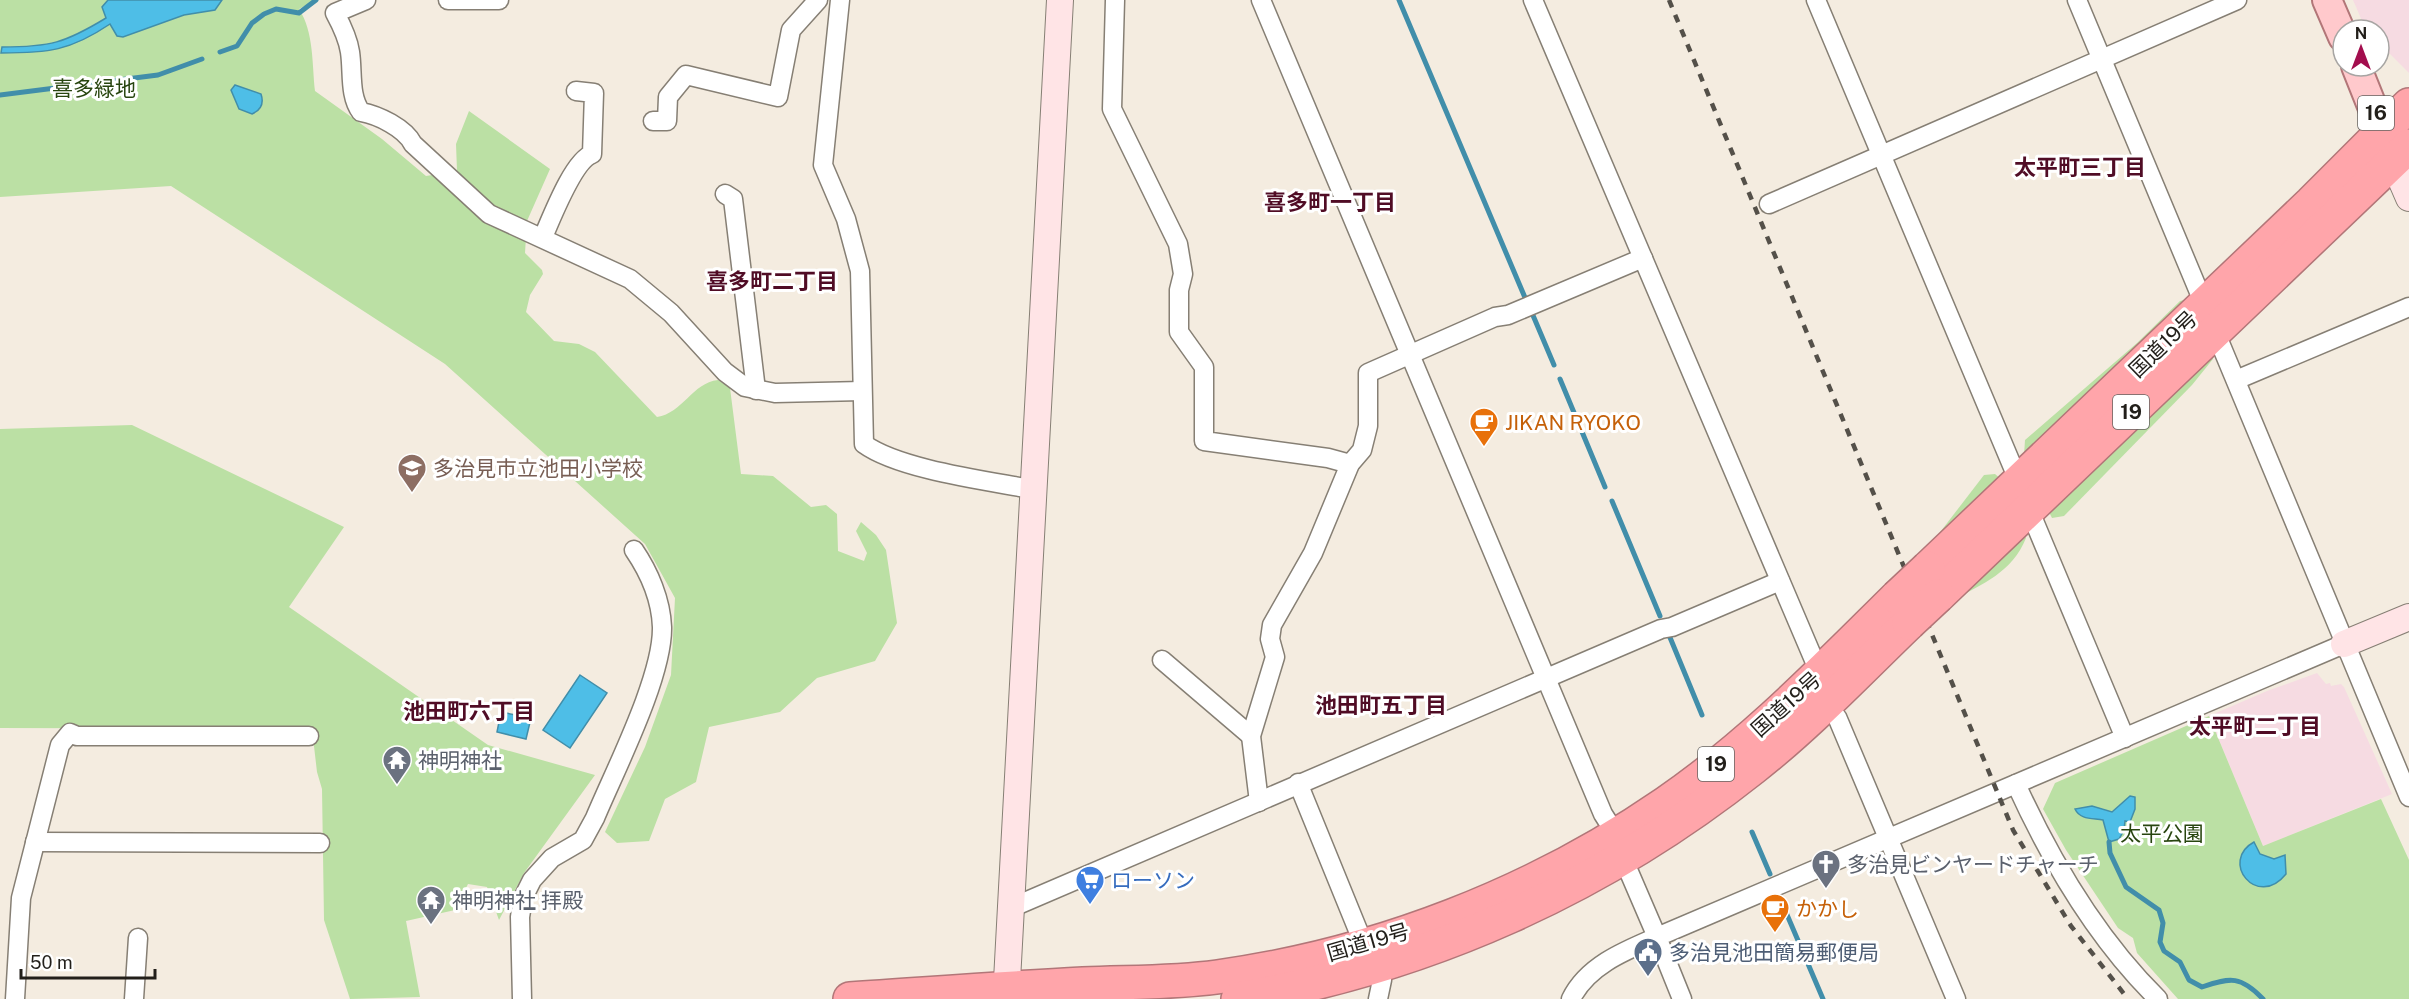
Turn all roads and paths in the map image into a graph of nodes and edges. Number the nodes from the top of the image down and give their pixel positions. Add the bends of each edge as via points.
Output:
1 (366, 0) edge
2 (447, 0) edge
3 (499, 0) edge
4 (818, 0) edge
5 (840, 0) edge
6 (1060, 0) edge
7 (1115, 0) edge
8 (1261, 0) edge
9 (1533, 0) edge
10 (1816, 0) edge
11 (2077, 0) edge
12 (2237, 0) edge
13 (2327, 0) edge
14 (2335, 18) edge
15 (2103, 60) junction
16 (2362, 78) edge
17 (576, 91) dead end
18 (2409, 105) edge
19 (653, 121) dead end
20 (2395, 145) edge
21 (1882, 156) junction
22 (726, 194) dead end
23 (2409, 198) edge
24 (1769, 204) dead end
25 (543, 237) junction
26 (1643, 258) junction
27 (2199, 292) dead end
28 (2409, 307) edge
29 (2220, 343) dead end
30 (1411, 354) junction
31 (2236, 380) junction
32 (756, 390) junction
33 (862, 391) junction
34 (1350, 464) junction
35 (2014, 470) dead end
36 (1036, 490) junction
37 (2034, 521) dead end
38 (634, 550) dead end
39 (1780, 581) junction
40 (2409, 617) edge
41 (2344, 644) junction
42 (1162, 660) dead end
43 (1814, 660) dead end
44 (1548, 677) junction
45 (1837, 717) dead end
46 (309, 736) dead end
47 (1251, 736) junction
48 (2125, 738) junction
49 (1298, 783) junction
50 (2016, 784) junction
51 (2409, 797) edge
52 (1258, 802) junction
53 (1610, 825) dead end
54 (1888, 837) junction
55 (35, 842) junction
56 (320, 843) dead end
57 (1629, 872) dead end
58 (1013, 907) junction
59 (1656, 937) junction
60 (138, 939) dead end
61 (1373, 970) edge
62 (1007, 994) edge
63 (15, 999) edge
64 (134, 999) edge
65 (522, 999) edge
66 (850, 999) edge
67 (1238, 999) edge
68 (1570, 999) edge
69 (1682, 999) edge
70 (1956, 999) edge
71 (2158, 999) edge

1 - 25 street via 335,13 347,39 355,104 361,112 376,115 408,135 489,214
2 - 3 street
4 - 19 street via 791,30 777,97 686,75 668,97 668,121
5 - 33 street via 822,165 846,219 860,271
6 - 36 street
7 - 34 street via 1112,108 1178,244 1183,274 1179,332 1204,368 1204,441
8 - 30 street
9 - 26 street
10 - 21 street
11 - 15 street
12 - 15 street
13 - 14 main road
15 - 21 street
15 - 27 street
16 - 20 main road, 16
17 - 25 street via 594,93 592,154 576,170
18 - 20 highway, 国道19号 / 19
20 - 23 street
20 - 61 highway, 国道19号 / 19, bridge via 1903,610 1806,723 1753,768 1661,835 1568,889 1474,934
21 - 24 street
21 - 35 street
22 - 32 street via 733,199
25 - 32 street via 630,279 670,313 725,372
26 - 30 street
26 - 39 street
28 - 31 street
29 - 31 street
30 - 34 street via 1368,373 1368,426 1362,450
30 - 44 street
31 - 41 street
32 - 33 street
33 - 36 street via 864,444 876,453 913,465
34 - 47 street via 1313,554 1272,625 1270,639 1275,657
36 - 58 street
37 - 48 street
38 - 65 street via 651,582 662,628 652,680 583,840 552,858 532,880 523,898
39 - 43 street
39 - 44 street
40 - 41 street
41 - 48 street
41 - 51 street
42 - 47 street
44 - 49 street
44 - 53 street
45 - 54 street
46 - 55 street via 70,733 60,745
47 - 52 street
48 - 50 street
49 - 52 street
49 - 61 street
50 - 54 street
50 - 71 street via 2055,861 2094,922
52 - 58 street
54 - 59 street
54 - 70 street
55 - 56 street
55 - 63 street via 21,898
57 - 59 street
58 - 62 street
59 - 68 street via 1611,957 1576,987
59 - 69 street
60 - 64 street
61 - 62 highway, 国道19号 / 19 via 1271,968 1215,977
61 - 67 highway, 国道19号 / 19
62 - 66 highway, 国道19号 / 19

